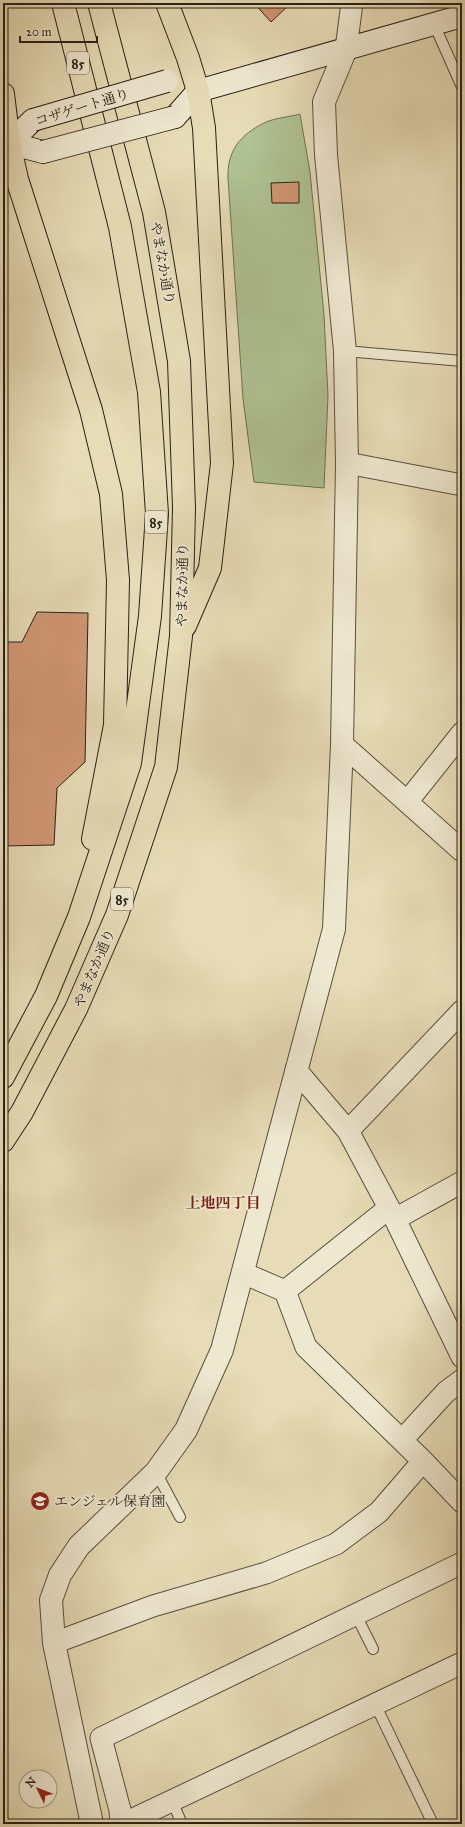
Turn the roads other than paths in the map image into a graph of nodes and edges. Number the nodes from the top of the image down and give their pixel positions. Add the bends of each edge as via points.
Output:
1 (63, 3) edge
2 (99, 3) edge
3 (167, 3) edge
4 (352, 3) edge
5 (462, 16) edge
6 (434, 24) junction
7 (346, 49) junction
8 (462, 87) edge
9 (198, 91) junction
10 (3, 94) edge
11 (6, 143) edge
12 (345, 350) junction
13 (462, 362) edge
14 (347, 463) junction
15 (462, 485) edge
16 (181, 636) junction
17 (462, 733) edge
18 (342, 744) junction
19 (407, 802) junction
20 (462, 851) edge
21 (79, 917) junction
22 (462, 1011) edge
23 (296, 1070) junction
24 (3, 1077) edge
25 (348, 1130) junction
26 (3, 1141) edge
27 (462, 1182) edge
28 (392, 1214) junction
29 (243, 1273) junction
30 (285, 1291) junction
31 (462, 1357) edge
32 (462, 1380) edge
33 (402, 1440) junction
34 (423, 1461) junction
35 (156, 1472) junction
36 (462, 1502) edge
37 (180, 1518) dead end
38 (462, 1563) edge
39 (356, 1615) junction
40 (54, 1643) junction
41 (373, 1650) dead end
42 (462, 1663) edge
43 (375, 1704) junction
44 (172, 1801) junction
45 (92, 1824) edge
46 (122, 1824) edge
47 (182, 1824) edge
48 (433, 1824) edge

1 - 21 main road, やまなか通り / 85 via 120,227 149,392 157,514 150,616 130,763
2 - 16 main road, やまなか通り / 85 via 154,212 179,361 184,508
3 - 9 main road
4 - 7 street
5 - 6 street
6 - 7 street
6 - 8 lane
7 - 9 street
7 - 12 street via 324,102 326,155
9 - 11 street, コザゲート通り, bridge via 167,81 32,120
9 - 11 street, コザゲート通り, bridge via 175,117 43,152
9 - 16 main road via 204,128 222,463 210,568
10 - 11 main road
11 - 21 main road via 91,410 111,494 118,580 115,725
12 - 13 lane
12 - 14 street
14 - 15 street
14 - 18 street
16 - 26 main road, やまなか通り / 85 via 166,767 117,915 76,1009 22,1112
17 - 19 street
18 - 19 street
18 - 23 street via 334,929
19 - 20 street
21 - 24 main road, やまなか通り / 85 via 46,996
22 - 25 street
23 - 25 street
23 - 29 street
25 - 28 street
27 - 28 street
28 - 30 street
28 - 31 street
29 - 30 street
29 - 35 street via 219,1358 186,1430
30 - 33 street via 306,1347
32 - 33 street via 446,1392
33 - 34 street
34 - 36 street
34 - 40 street via 379,1512 336,1544 266,1574 153,1606
35 - 37 lane
35 - 40 street via 80,1546 60,1574 51,1600
38 - 39 street
39 - 41 lane
39 - 46 street via 101,1738
40 - 45 street
42 - 43 street
43 - 44 street
43 - 48 lane
44 - 46 street
44 - 47 lane

